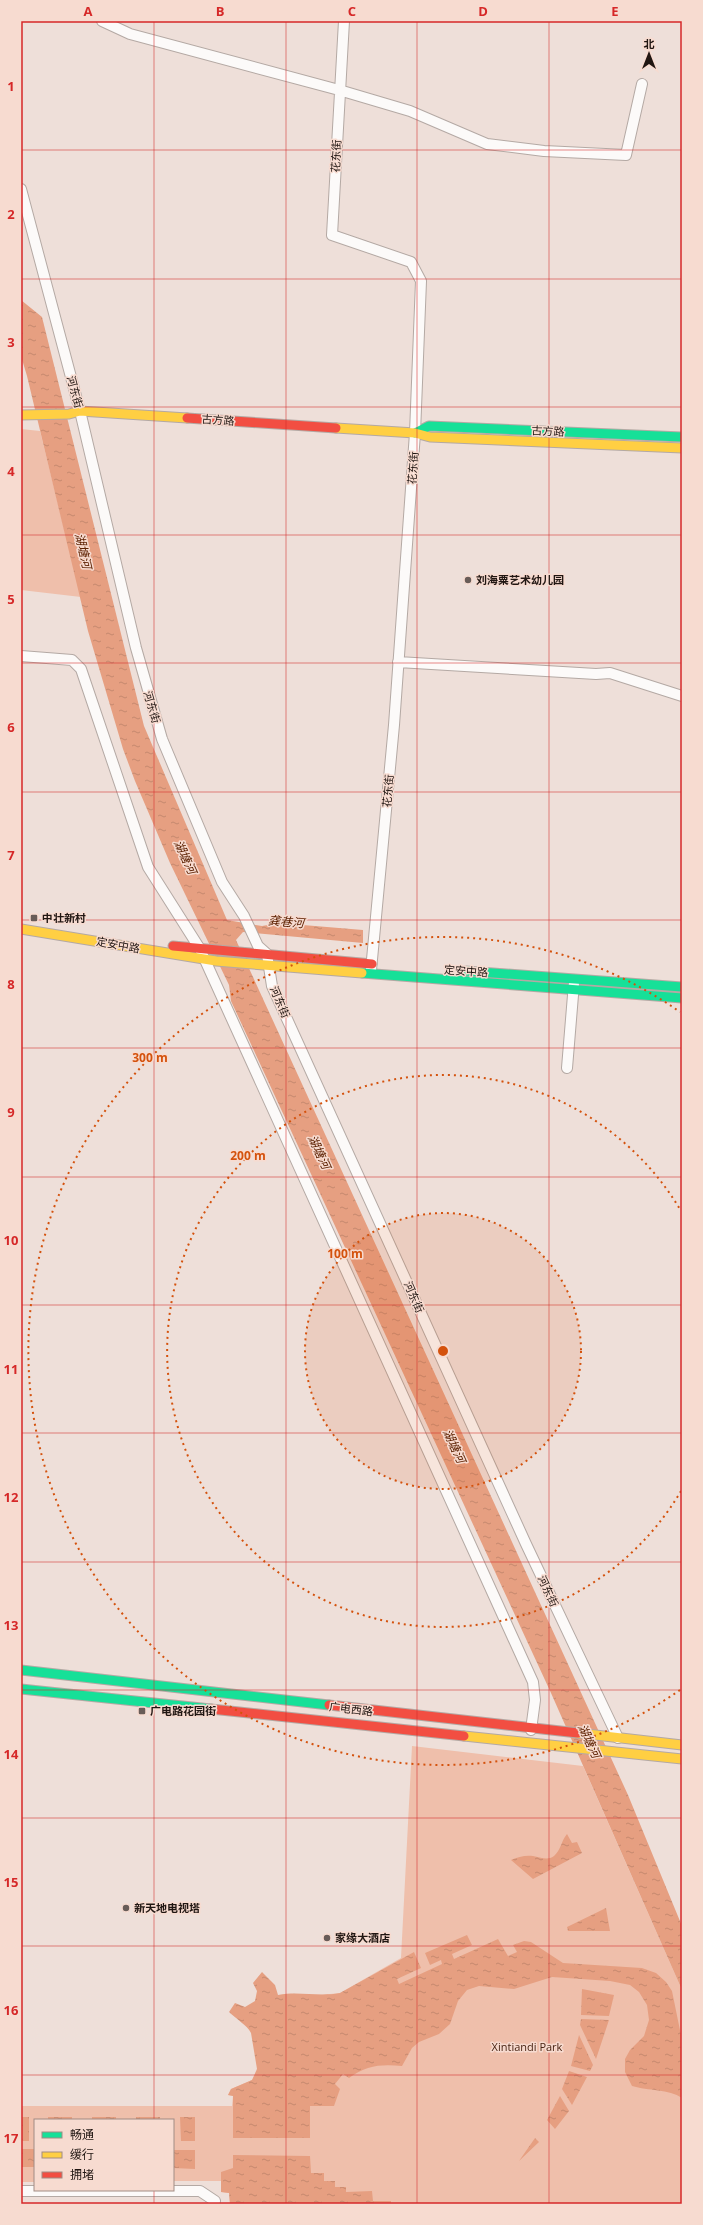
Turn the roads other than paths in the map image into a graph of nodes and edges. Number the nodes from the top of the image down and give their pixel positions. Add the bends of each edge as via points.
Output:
1 (102, 21) edge
2 (344, 21) edge
3 (642, 84) dead end
4 (339, 90) junction
5 (21, 189) edge
6 (80, 411) junction
7 (25, 416) edge
8 (415, 433) junction
9 (682, 437) edge
10 (682, 448) edge
11 (21, 656) edge
12 (398, 662) junction
13 (682, 696) edge
14 (21, 921) edge
15 (21, 929) edge
16 (203, 949) junction
17 (254, 950) junction
18 (267, 954) junction
19 (205, 960) junction
20 (270, 967) junction
21 (372, 969) junction
22 (434, 969) dead end
23 (458, 971) dead end
24 (574, 984) junction
25 (682, 987) edge
26 (682, 998) edge
27 (567, 1068) dead end
28 (21, 1670) edge
29 (21, 1689) edge
30 (531, 1730) junction
31 (618, 1738) junction
32 (682, 1745) edge
33 (682, 1760) edge
34 (21, 2191) edge
35 (215, 2201) dead end

1 - 4 street via 130,34
2 - 4 street, 花东街
3 - 4 street via 626,155 544,151 487,144 410,111
4 - 8 street, 花东街 via 332,235 411,262 421,281
5 - 6 street, 河东街
6 - 7 main road, 古方路
6 - 8 main road, 古方路
6 - 17 street, 河东街 via 136,648 162,739 222,882 244,916
8 - 9 main road, 古方路 via 429,426
8 - 10 main road, 古方路 via 430,437
8 - 12 street, 花东街
11 - 16 street via 72,660 81,669 148,867
12 - 13 street via 610,673
12 - 21 street, 花东街
14 - 16 main road, 定安中路 via 153,944
15 - 19 main road, 定安中路
16 - 17 main road, 定安中路
16 - 19 street
17 - 18 street, 河东街
18 - 20 street, 河东街
18 - 21 main road, 定安中路
19 - 20 main road, 定安中路
19 - 30 street via 533,1682 535,1700
20 - 21 main road, 定安中路
20 - 31 street, 河东街 via 272,986 526,1544
21 - 22 main road, 定安中路
21 - 24 main road, 定安中路
23 - 24 main road, 定安中路
24 - 25 main road, 定安中路
24 - 26 main road, 定安中路
24 - 27 street
28 - 30 main road, 广电西路
29 - 33 main road, 广电西路
30 - 31 main road, 广电西路
31 - 32 main road, 广电西路
34 - 35 street via 200,2191

